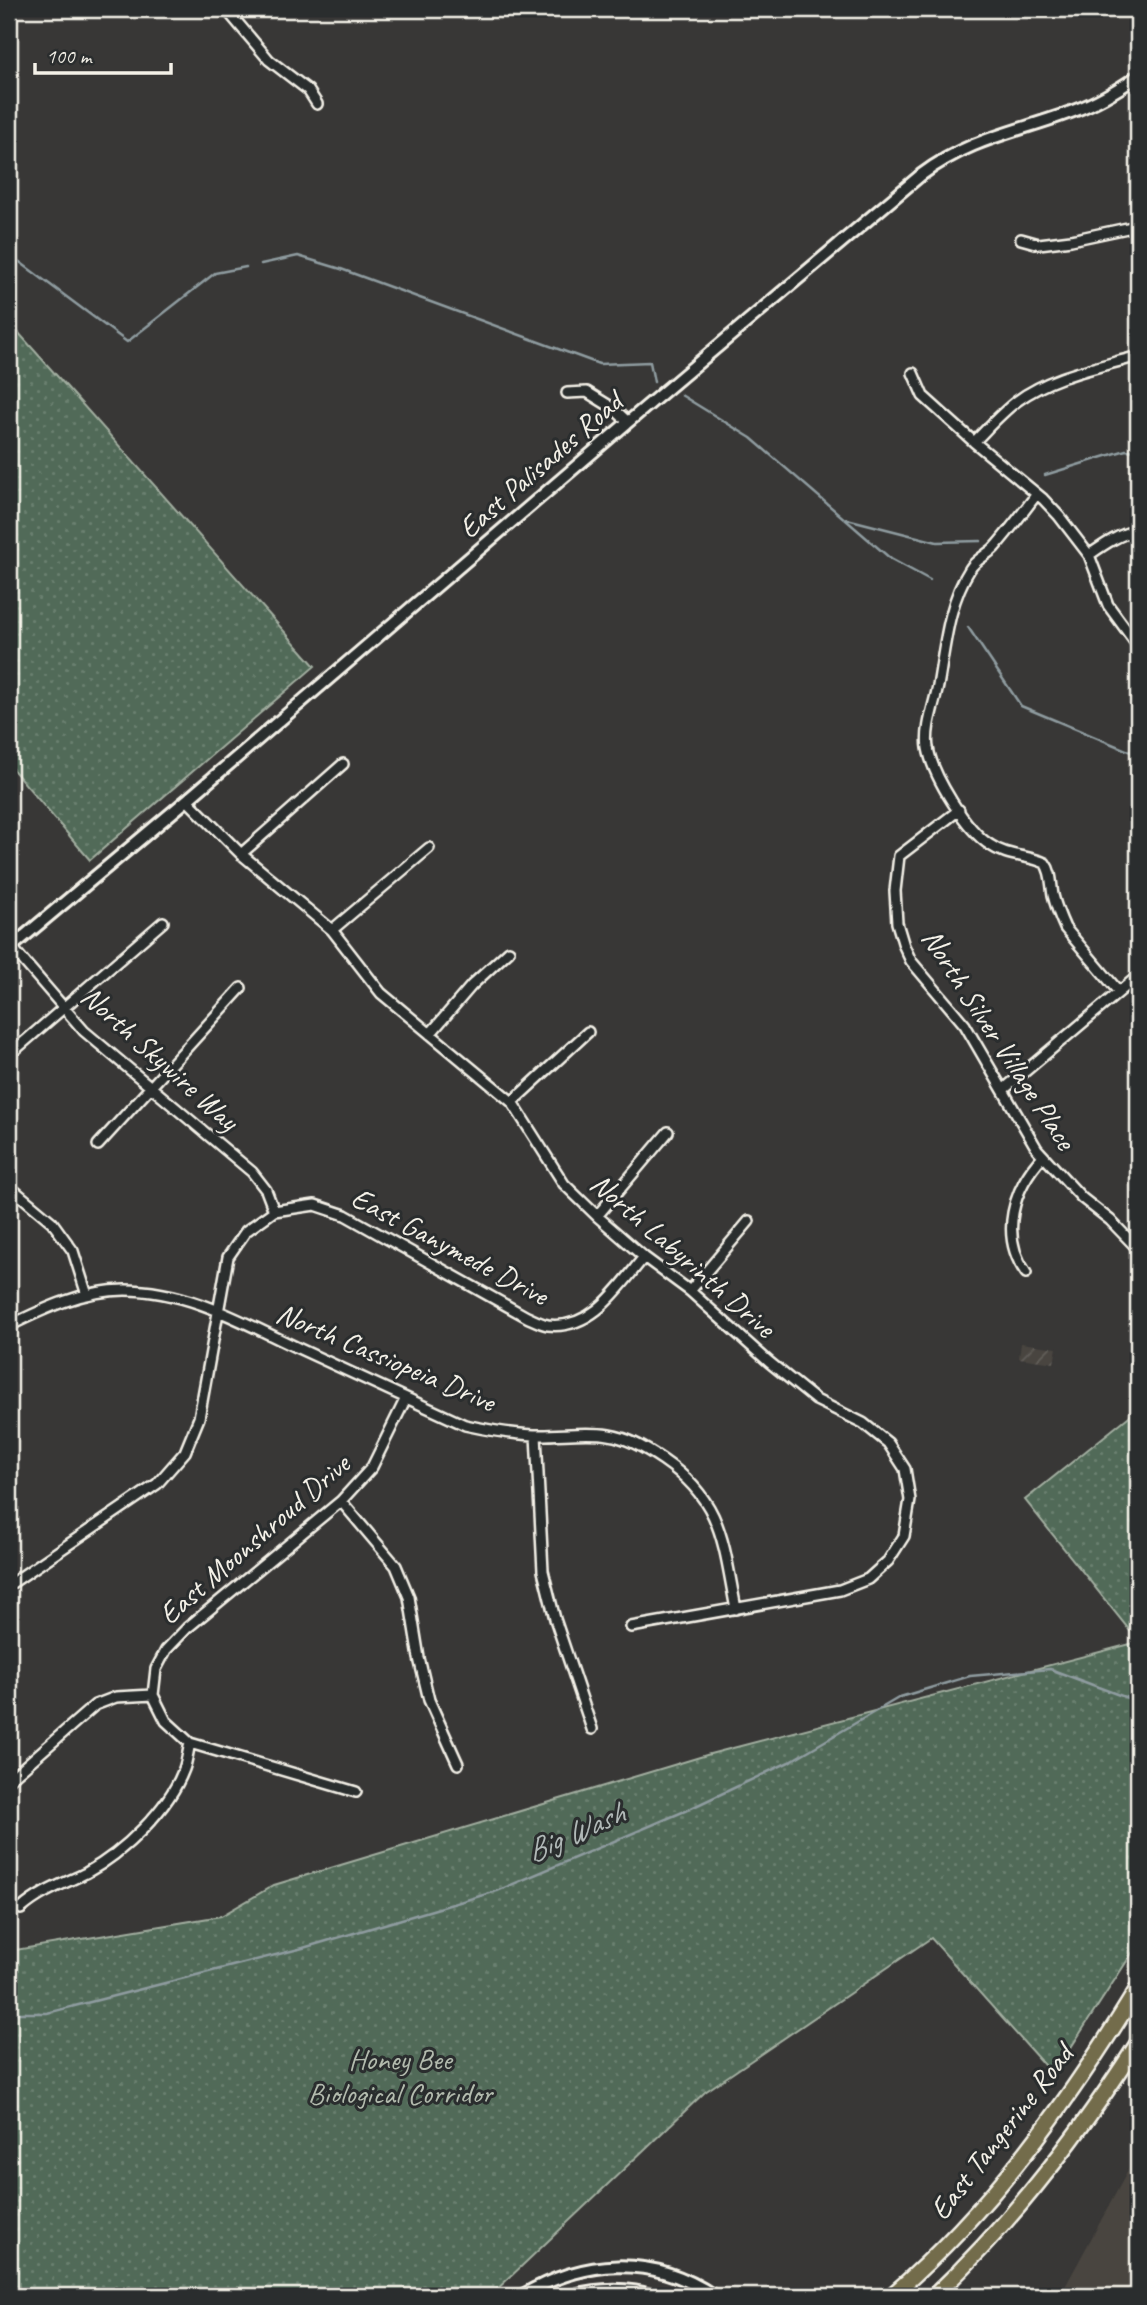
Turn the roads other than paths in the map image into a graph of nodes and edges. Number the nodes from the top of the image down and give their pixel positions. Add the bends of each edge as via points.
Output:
1 (226, 9) edge
2 (1132, 9) edge
3 (1138, 16) edge
4 (1138, 76) edge
5 (317, 104) dead end
6 (1138, 228) edge
7 (1021, 239) dead end
8 (1138, 356) edge
9 (913, 373) dead end
10 (567, 393) dead end
11 (628, 422) junction
12 (974, 442) junction
13 (1037, 494) junction
14 (1138, 530) edge
15 (1089, 555) junction
16 (1138, 646) edge
17 (343, 764) dead end
18 (187, 800) junction
19 (959, 810) junction
20 (429, 848) dead end
21 (241, 854) junction
22 (163, 922) dead end
23 (332, 930) junction
24 (9, 947) edge
25 (509, 951) dead end
26 (1138, 976) edge
27 (241, 988) dead end
28 (1119, 992) junction
29 (64, 1007) junction
30 (588, 1032) dead end
31 (430, 1034) junction
32 (9, 1055) edge
33 (150, 1086) junction
34 (1003, 1090) junction
35 (512, 1102) junction
36 (668, 1132) dead end
37 (98, 1145) dead end
38 (1043, 1156) junction
39 (9, 1186) edge
40 (274, 1211) junction
41 (597, 1216) junction
42 (749, 1221) dead end
43 (1138, 1249) edge
44 (644, 1257) junction
45 (1026, 1273) dead end
46 (690, 1291) junction
47 (87, 1294) junction
48 (217, 1310) junction
49 (9, 1326) edge
50 (406, 1398) junction
51 (536, 1436) junction
52 (341, 1501) junction
53 (9, 1585) edge
54 (736, 1609) junction
55 (631, 1627) dead end
56 (153, 1695) junction
57 (592, 1730) dead end
58 (190, 1743) junction
59 (458, 1764) dead end
60 (9, 1780) edge
61 (356, 1792) dead end
62 (21, 1909) dead end
63 (1138, 1988) edge
64 (1138, 2043) edge
65 (521, 2296) edge
66 (570, 2296) edge
67 (654, 2296) edge
68 (714, 2296) edge
69 (891, 2296) edge
70 (934, 2296) edge

1 - 5 street via 269,60 303,85
2 - 3 main road
4 - 11 street, East Palisades Road via 1077,110 990,137 932,167
6 - 7 street via 1039,244
8 - 12 street via 1040,387 1016,402
9 - 12 street via 923,396
10 - 11 street via 587,392
11 - 18 street, East Palisades Road
12 - 13 street
13 - 15 street
13 - 19 street via 992,550 971,567 948,624 928,745 936,774
14 - 15 street
15 - 16 street via 1108,605
17 - 21 street
18 - 21 street, North Labyrinth Drive
18 - 24 street, East Palisades Road
19 - 28 street via 989,845 1049,867 1065,928
19 - 34 street, North Silver Village Place via 899,856 897,923 911,961 965,1024
20 - 23 street
21 - 23 street, North Labyrinth Drive
22 - 29 street
23 - 31 street, North Labyrinth Drive via 381,993
24 - 29 street, North Skywire Way
25 - 31 street
26 - 28 street
27 - 33 street
28 - 34 street
29 - 32 street
29 - 33 street, North Skywire Way via 84,1031
30 - 35 street
31 - 35 street, North Labyrinth Drive
33 - 37 street
33 - 40 street, North Skywire Way via 252,1172
34 - 38 street, North Silver Village Place
35 - 41 street, North Labyrinth Drive via 564,1184
36 - 41 street
38 - 43 street, North Silver Village Place
38 - 45 street via 1019,1188 1013,1209 1014,1251
39 - 47 street via 52,1222 73,1251
40 - 44 street, East Ganymede Drive via 315,1205 345,1215 547,1325 589,1317
40 - 48 street, East Ganymede Drive via 246,1231 228,1257
41 - 44 street, North Labyrinth Drive
42 - 46 street
44 - 46 street, North Labyrinth Drive
46 - 54 street, North Labyrinth Drive via 816,1401 863,1423 888,1443 905,1469 910,1500 904,1536 888,1561 868,1579 840,1590
47 - 48 street, North Cassiopeia Drive via 124,1290 172,1294
47 - 49 street, North Cassiopeia Drive via 46,1307
48 - 50 street, North Cassiopeia Drive
48 - 53 street, East Ganymede Drive via 199,1418 185,1452 157,1484
50 - 51 street, North Cassiopeia Drive via 465,1424
50 - 52 street, East Moonshroud Drive via 372,1467
51 - 54 street, North Cassiopeia Drive via 610,1435 646,1448 683,1473 710,1506 722,1539
51 - 57 street via 543,1572
52 - 56 street, East Moonshroud Drive via 187,1628 156,1669
52 - 59 street via 396,1566 409,1597 429,1700
54 - 55 street, North Labyrinth Drive
56 - 58 street via 166,1721
56 - 60 street via 116,1697 96,1706
58 - 61 street
58 - 62 street via 184,1769 146,1826 88,1872 34,1897
63 - 69 main road, East Tangerine Road via 1070,2094 1018,2162 961,2228
64 - 70 main road, East Tangerine Road via 1037,2185
65 - 68 street via 568,2273 610,2266 668,2274
66 - 67 street via 611,2290

